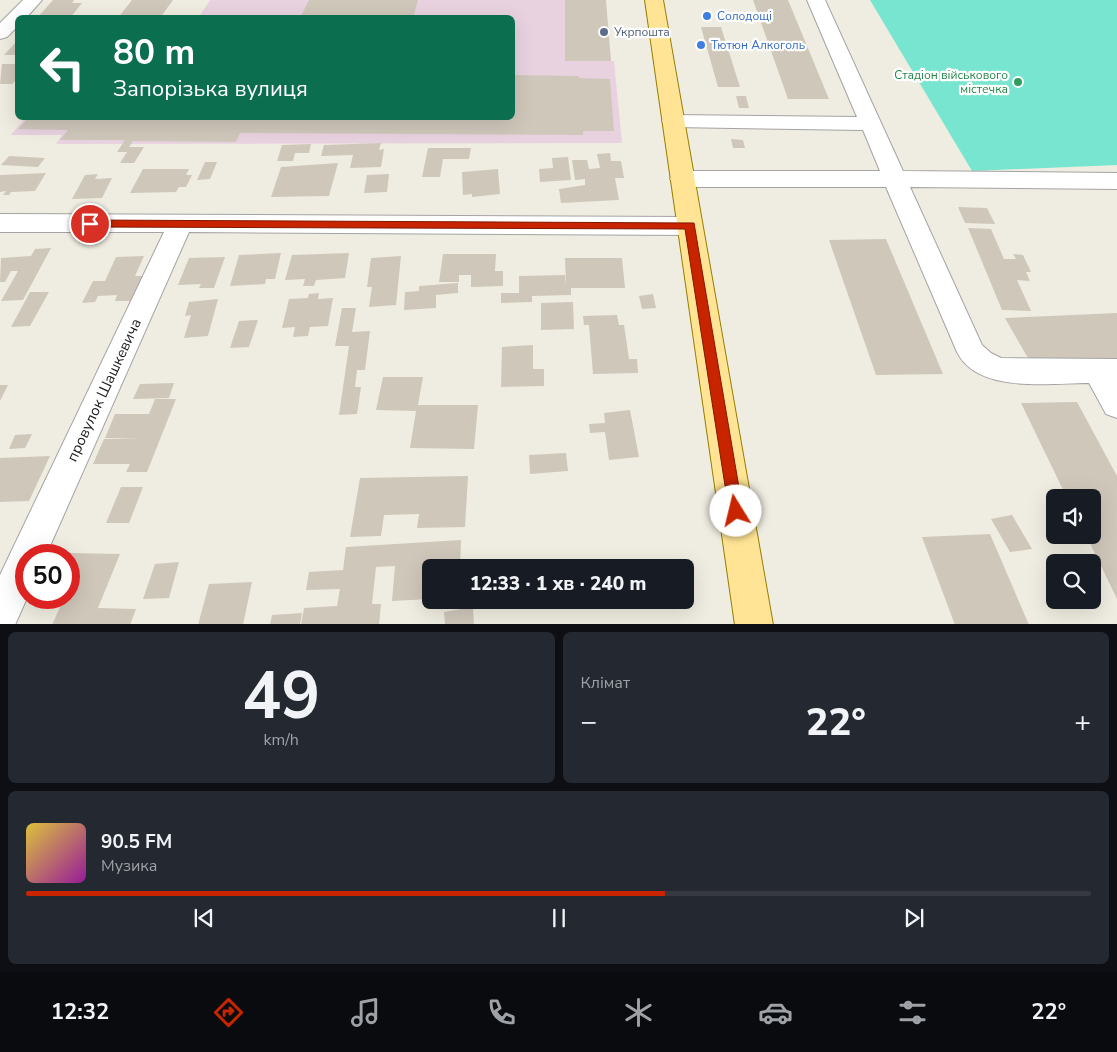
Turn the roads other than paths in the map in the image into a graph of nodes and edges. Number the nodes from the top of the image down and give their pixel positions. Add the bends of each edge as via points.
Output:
1 (33, 0) edge
2 (654, 0) edge
3 (816, 0) edge
4 (18, 15) edge
5 (15, 18) edge
6 (0, 33) edge
7 (673, 121) junction
8 (872, 124) junction
9 (682, 179) junction
10 (896, 180) junction
11 (1117, 181) edge
12 (0, 223) edge
13 (180, 225) junction
14 (690, 226) junction
15 (1107, 371) edge
16 (1117, 405) edge
17 (33, 544) edge
18 (15, 583) edge
19 (0, 616) edge
20 (754, 624) edge

1 - 4 street
2 - 7 main road
3 - 8 street
5 - 6 street
7 - 8 street
7 - 9 main road
8 - 10 street
9 - 10 street
9 - 14 main road
10 - 11 street
10 - 15 street via 971,352 978,361 989,368 1001,370
12 - 13 street
13 - 14 street
13 - 17 street, провулок Шашкевича
14 - 20 main road
15 - 16 street
18 - 19 street

